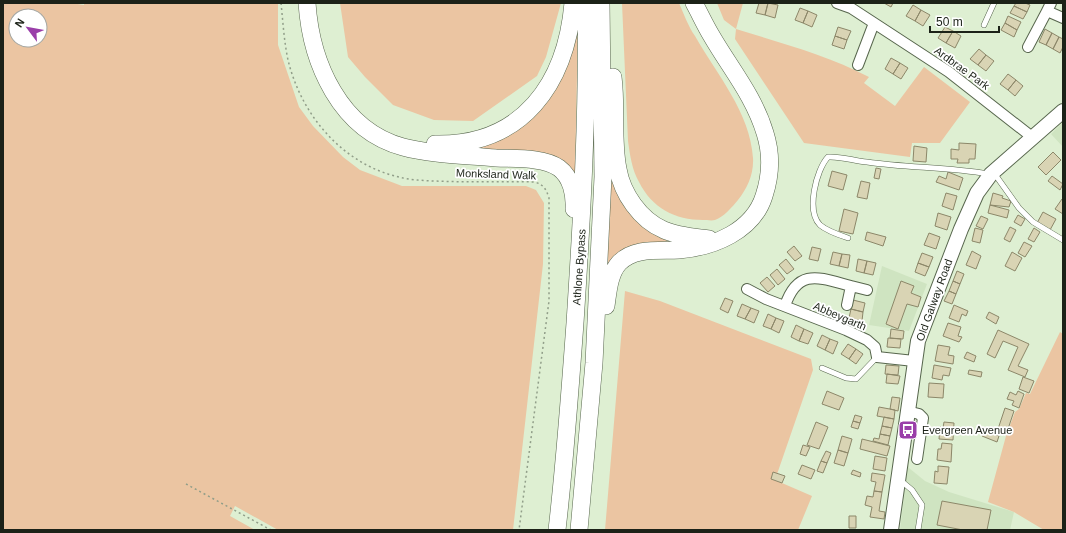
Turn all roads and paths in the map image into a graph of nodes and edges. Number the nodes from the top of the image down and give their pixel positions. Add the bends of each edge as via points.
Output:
1 (281, 3) edge
2 (307, 3) edge
3 (318, 3) edge
4 (573, 3) edge
5 (694, 3) edge
6 (837, 3) edge
7 (994, 3) edge
8 (596, 5) edge
9 (1049, 7) edge
10 (1063, 18) edge
11 (874, 22) junction
12 (984, 25) dead end
13 (1028, 47) dead end
14 (858, 65) dead end
15 (1062, 114) edge
16 (1032, 137) junction
17 (992, 173) junction
18 (848, 238) dead end
19 (721, 240) junction
20 (1063, 240) edge
21 (579, 268) junction
22 (851, 286) junction
23 (747, 289) dead end
24 (867, 290) dead end
25 (847, 305) dead end
26 (785, 306) junction
27 (877, 357) junction
28 (914, 361) junction
29 (594, 364) junction
30 (822, 368) dead end
31 (907, 411) junction
32 (917, 459) dead end
33 (898, 478) junction
34 (186, 484) dead end
35 (271, 530) edge
36 (519, 530) edge
37 (557, 530) edge
38 (580, 530) edge
39 (892, 530) edge
40 (918, 530) edge

1 - 36 path, Monksland Walk via 288,61 307,109 326,136 356,159 384,173 416,180 535,182 546,189 549,198 549,301
2 - 21 highway via 312,42 329,86 340,103 376,136 402,147 419,150 533,160 558,167 571,184 574,200 574,237
3 - 4 highway via 320,28 330,65 337,82 358,109 390,132 428,143 447,144 470,141 505,128 524,115 542,96 554,78 562,57 569,34
5 - 19 highway via 757,111 770,153 770,168 762,202 746,225
6 - 11 street, Ardbrae Park
7 - 12 lane
8 - 19 highway via 613,80 617,168 621,185 638,210 664,230 689,237
8 - 21 highway, Athlone Bypass via 585,143
8 - 29 highway, Athlone Bypass via 603,177
9 - 10 street
9 - 13 street
11 - 14 street
11 - 16 street, Ardbrae Park via 949,72
15 - 16 main road, Old Galway Road
16 - 17 main road, Old Galway Road
17 - 18 lane via 828,157 822,163 817,178 813,202 815,215 820,224
17 - 20 lane via 1032,222
17 - 28 main road, Old Galway Road via 977,193 961,229 922,328
19 - 29 highway via 681,250 644,251 627,257 619,264 613,272
21 - 37 highway, Athlone Bypass via 565,463
22 - 24 street
22 - 25 street, Abbeygarth
22 - 26 street via 818,277 806,278 790,293
23 - 26 street, Abbeygarth
26 - 27 street, Abbeygarth via 858,335 875,347
27 - 28 street
27 - 30 lane via 856,379 846,378
28 - 31 main road, Old Galway Road
29 - 38 highway, Athlone Bypass
31 - 32 street via 920,414 923,418
31 - 33 main road, Old Galway Road
33 - 39 main road, Old Galway Road
33 - 40 lane via 912,490 922,505
34 - 35 path

